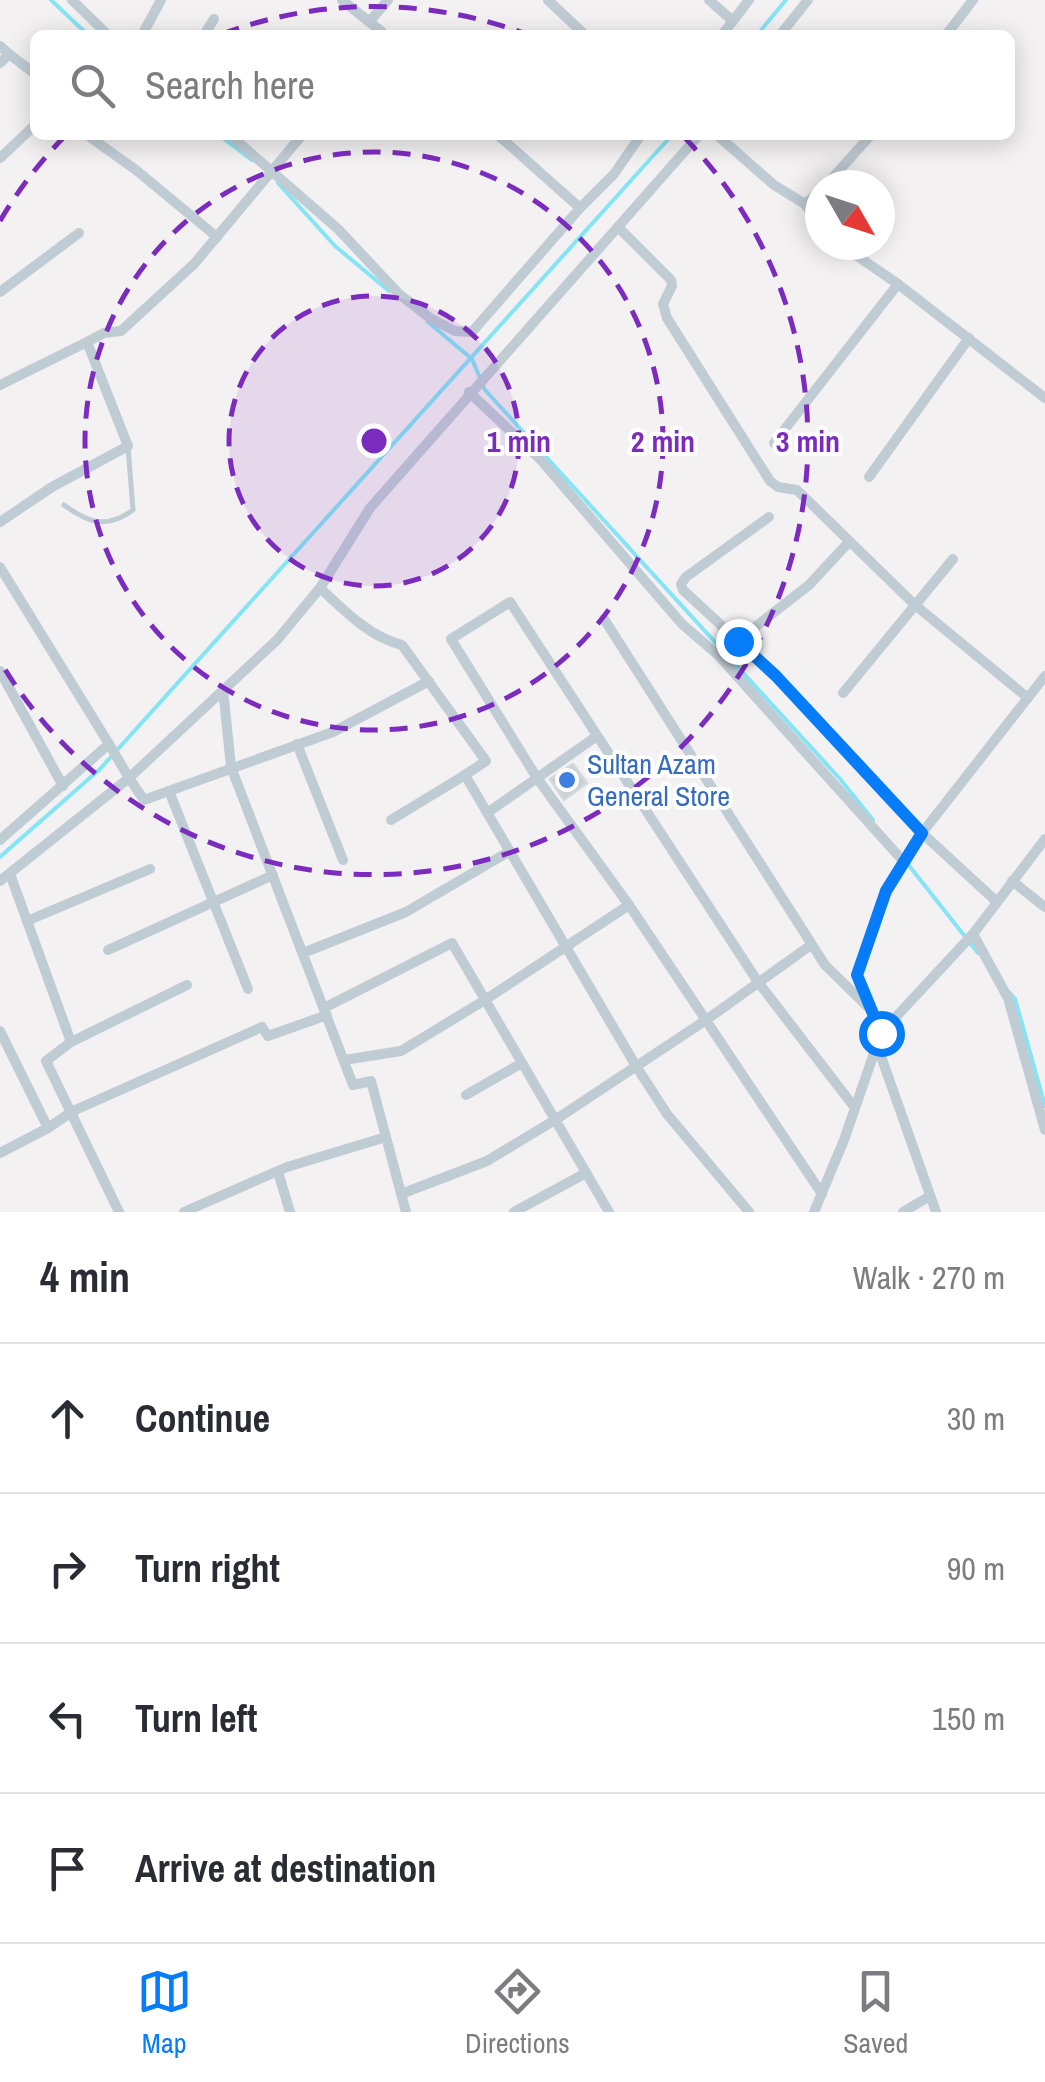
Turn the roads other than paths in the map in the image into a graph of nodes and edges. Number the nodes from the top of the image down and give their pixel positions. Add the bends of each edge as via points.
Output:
1 (72, 0) edge
2 (161, 0) edge
3 (342, 0) edge
4 (388, 0) edge
5 (548, 0) edge
6 (710, 0) edge
7 (749, 0) edge
8 (808, 0) edge
9 (973, 0) edge
10 (214, 18) dead end
11 (733, 21) junction
12 (369, 22) junction
13 (103, 30) edge
14 (145, 30) edge
15 (207, 30) edge
16 (378, 30) edge
17 (580, 30) edge
18 (726, 30) edge
19 (784, 30) edge
20 (950, 30) edge
21 (4, 50) edge
22 (0, 64) edge
23 (30, 70) edge
24 (30, 130) edge
25 (94, 140) edge
26 (236, 140) edge
27 (298, 140) edge
28 (504, 140) edge
29 (638, 140) edge
30 (695, 140) edge
31 (723, 140) edge
32 (866, 140) edge
33 (0, 158) edge
34 (839, 170) edge
35 (274, 171) junction
36 (805, 204) edge
37 (580, 208) junction
38 (618, 226) junction
39 (79, 233) dead end
40 (217, 237) junction
41 (863, 260) edge
42 (0, 276) edge
43 (898, 284) junction
44 (3, 290) edge
45 (968, 338) junction
46 (87, 342) junction
47 (0, 384) edge
48 (469, 392) junction
49 (1045, 398) edge
50 (774, 442) dead end
51 (128, 446) junction
52 (869, 476) dead end
53 (64, 504) dead end
54 (768, 516) dead end
55 (0, 522) edge
56 (849, 542) junction
57 (954, 558) dead end
58 (0, 567) edge
59 (320, 588) junction
60 (915, 605) junction
61 (604, 620) dead end
62 (738, 641) junction
63 (0, 671) edge
64 (1045, 676) edge
65 (429, 680) junction
66 (223, 689) junction
67 (843, 694) dead end
68 (1028, 698) junction
69 (597, 736) junction
70 (297, 744) junction
71 (111, 747) junction
72 (232, 766) junction
73 (127, 773) junction
74 (465, 775) junction
75 (538, 778) junction
76 (63, 786) junction
77 (169, 791) junction
78 (487, 813) junction
79 (391, 820) dead end
80 (922, 833) junction
81 (1, 836) edge
82 (1045, 839) edge
83 (510, 851) junction
84 (342, 860) dead end
85 (904, 862) junction
86 (150, 869) dead end
87 (273, 875) junction
88 (5, 878) edge
89 (1012, 882) junction
90 (996, 900) junction
91 (211, 902) junction
92 (629, 905) junction
93 (1045, 907) edge
94 (27, 921) junction
95 (973, 934) junction
96 (812, 944) junction
97 (565, 947) junction
98 (108, 950) dead end
99 (303, 953) junction
100 (758, 982) junction
101 (187, 985) dead end
102 (248, 989) dead end
103 (485, 1000) junction
104 (871, 1010) junction
105 (325, 1011) junction
106 (706, 1020) junction
107 (0, 1031) edge
108 (879, 1038) junction
109 (71, 1042) junction
110 (344, 1060) junction
111 (522, 1062) junction
112 (636, 1066) junction
113 (1040, 1086) edge
114 (466, 1095) dead end
115 (855, 1108) junction
116 (73, 1111) junction
117 (555, 1120) junction
118 (48, 1128) junction
119 (1045, 1130) edge
120 (386, 1137) junction
121 (0, 1153) edge
122 (278, 1172) junction
123 (586, 1173) junction
124 (401, 1194) junction
125 (822, 1194) junction
126 (930, 1196) junction
127 (117, 1209) edge
128 (747, 1211) edge
129 (104, 1212) edge
130 (184, 1212) edge
131 (290, 1212) edge
132 (406, 1212) edge
133 (514, 1212) edge
134 (609, 1212) edge
135 (814, 1212) edge
136 (904, 1212) edge
137 (936, 1212) edge

1 - 13 street
2 - 14 street
3 - 12 street
4 - 12 street
5 - 17 street
6 - 11 street
7 - 11 street
8 - 19 street
9 - 20 street
10 - 15 street
11 - 18 street
12 - 16 street
21 - 22 street
21 - 23 street
24 - 33 street
25 - 40 street
26 - 35 street
27 - 35 street
28 - 37 street
29 - 37 street
30 - 38 street
31 - 36 street
32 - 34 street
35 - 37 street via 400,294 454,332 472,332
35 - 40 street
38 - 48 street
38 - 56 street via 671,280 662,304 667,318 770,481 797,490
39 - 44 street
40 - 46 street via 122,330
41 - 43 street
42 - 44 street
43 - 45 street
43 - 50 street
45 - 49 street
45 - 52 street
46 - 47 street
46 - 51 street
48 - 59 street via 370,508
48 - 85 street via 540,459 682,624 718,655
51 - 53 lane via 132,510 92,522
51 - 55 street
54 - 62 street via 682,584
56 - 60 street
56 - 62 street via 809,585
57 - 60 street
58 - 71 street
59 - 65 street via 362,626 402,645
59 - 66 street via 277,640
60 - 67 street
60 - 68 street
61 - 96 street
62 - 80 street
63 - 76 street
64 - 68 street
65 - 70 street via 334,732
65 - 74 street via 486,760
66 - 72 street
66 - 73 street
68 - 80 street
69 - 75 street
69 - 75 street via 510,602 452,639
69 - 100 street
70 - 72 street
70 - 84 street
71 - 73 street
71 - 76 street
72 - 77 street
72 - 87 street
73 - 77 street via 144,800
73 - 88 street
74 - 78 street
74 - 79 street
75 - 78 street
75 - 92 street
76 - 81 street
77 - 91 street
78 - 83 street
80 - 85 street
80 - 90 street
82 - 89 street
83 - 97 street
83 - 99 street via 406,912
85 - 104 street via 886,891 857,975
86 - 94 street
87 - 91 street
87 - 99 street
88 - 94 street
89 - 90 street
89 - 93 street
90 - 95 street
91 - 98 street
91 - 102 street
92 - 97 street
92 - 106 street
94 - 109 street
95 - 108 street
95 - 113 street via 1008,998
96 - 100 street
96 - 104 street
97 - 103 street
97 - 112 street
99 - 105 street
100 - 106 street
100 - 115 street
101 - 109 street
103 - 105 street via 452,943
103 - 110 street via 401,1051
103 - 111 street
104 - 108 street
105 - 110 street
105 - 116 street via 268,1036 262,1028
106 - 112 street
106 - 125 street
107 - 118 street
108 - 115 street
108 - 126 street
109 - 116 street via 46,1061
110 - 120 street via 354,1085 371,1081
111 - 114 street
111 - 117 street
112 - 117 street
112 - 128 street
113 - 119 street
115 - 125 street
116 - 118 street
116 - 127 street
117 - 123 street
117 - 124 street via 488,1161
118 - 121 street
120 - 122 street
120 - 124 street
122 - 130 street
122 - 131 street
123 - 133 street
123 - 134 street
124 - 132 street
125 - 135 street
126 - 136 street
126 - 137 street
127 - 129 street

